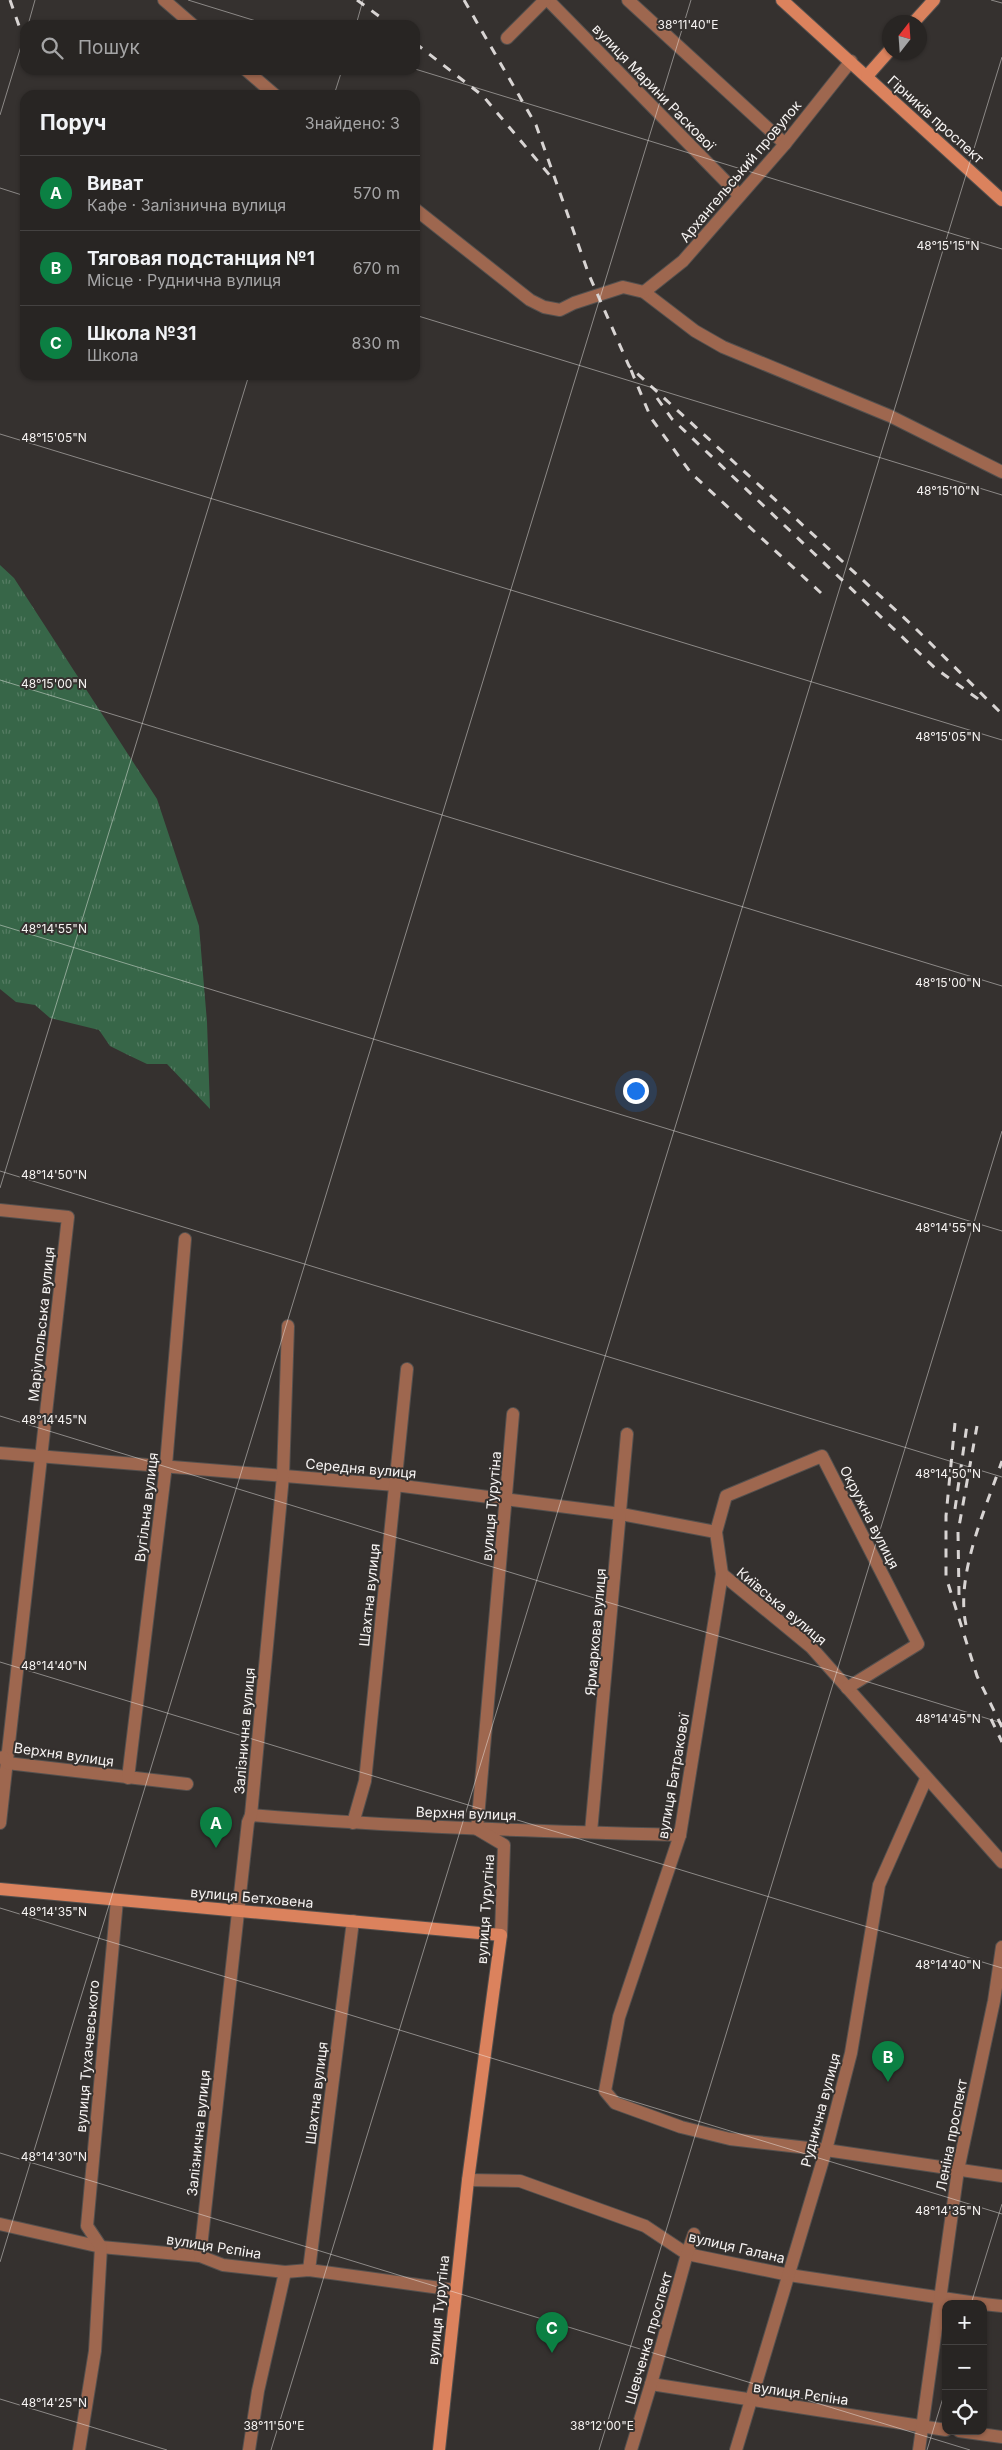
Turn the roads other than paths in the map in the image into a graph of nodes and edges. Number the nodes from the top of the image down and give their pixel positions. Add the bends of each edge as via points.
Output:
1 (164, 0) edge
2 (546, 0) edge
3 (628, 0) edge
4 (782, 0) edge
5 (934, 0) edge
6 (920, 15) edge
7 (187, 20) edge
8 (507, 38) dead end
9 (882, 59) edge
10 (851, 61) junction
11 (252, 75) edge
12 (867, 76) junction
13 (268, 90) edge
14 (785, 144) junction
15 (739, 195) junction
16 (1002, 200) edge
17 (420, 213) edge
18 (644, 292) junction
19 (1002, 472) edge
20 (0, 1210) edge
21 (186, 1239) dead end
22 (288, 1326) dead end
23 (407, 1368) dead end
24 (513, 1414) dead end
25 (627, 1434) dead end
26 (0, 1453) edge
27 (41, 1457) junction
28 (166, 1465) junction
29 (283, 1476) junction
30 (395, 1485) junction
31 (507, 1498) junction
32 (621, 1514) junction
33 (716, 1532) junction
34 (722, 1574) junction
35 (847, 1688) junction
36 (3, 1758) edge
37 (128, 1778) junction
38 (926, 1779) junction
39 (187, 1784) dead end
40 (251, 1815) junction
41 (0, 1823) edge
42 (353, 1823) junction
43 (477, 1829) junction
44 (591, 1832) junction
45 (680, 1834) junction
46 (1002, 1862) edge
47 (0, 1889) edge
48 (117, 1900) junction
49 (237, 1911) junction
50 (353, 1921) junction
51 (501, 1935) junction
52 (1002, 1947) edge
53 (826, 2150) junction
54 (958, 2170) junction
55 (1002, 2176) edge
56 (468, 2180) junction
57 (0, 2224) edge
58 (694, 2234) dead end
59 (101, 2247) junction
60 (686, 2254) junction
61 (200, 2256) junction
62 (309, 2270) junction
63 (285, 2272) junction
64 (789, 2275) junction
65 (455, 2290) junction
66 (939, 2298) junction
67 (954, 2300) edge
68 (987, 2304) edge
69 (1002, 2306) edge
70 (651, 2384) junction
71 (752, 2401) junction
72 (923, 2426) junction
73 (942, 2429) edge
74 (987, 2435) edge
75 (1002, 2437) edge
76 (79, 2450) edge
77 (250, 2450) edge
78 (439, 2450) edge
79 (631, 2450) edge
80 (736, 2450) edge
81 (919, 2450) edge

1 - 7 street
2 - 8 street
2 - 15 street, вулиця Марини Раскової
3 - 14 street
4 - 10 street, Гірників проспект
5 - 6 street
9 - 12 street
10 - 12 street, Гірників проспект
10 - 14 street, Архангельський провулок
11 - 13 street
12 - 16 street, Гірників проспект
14 - 15 street, Архангельський провулок
15 - 18 street, Архангельський провулок via 683,261
17 - 18 street via 530,300 544,307 560,310 623,287
18 - 19 street via 695,331 723,346 890,416
20 - 27 street, Маріупольська вулиця via 68,1216
21 - 28 street, Вугільна вулиця
22 - 29 street, Залізнична вулиця
23 - 30 street, Шахтна вулиця
24 - 31 street, вулиця Турутіна
25 - 32 street, Ярмаркова вулиця
26 - 27 street, Середня вулиця
27 - 28 street, Середня вулиця
27 - 36 street, Маріупольська вулиця
28 - 29 street, Середня вулиця
28 - 37 street, Вугільна вулиця
29 - 30 street, Середня вулиця
29 - 40 street, Залізнична вулиця
30 - 31 street, Середня вулиця
30 - 42 street, Шахтна вулиця via 366,1781
31 - 32 street, Середня вулиця
31 - 43 street, вулиця Турутіна
32 - 33 street, Середня вулиця
32 - 44 street, Ярмаркова вулиця
33 - 34 street, вулиця Батракової
33 - 35 street, Окружна вулиця via 726,1496 822,1456 918,1644
34 - 35 street, Київська вулиця via 811,1647
34 - 45 street, вулиця Батракової
35 - 38 street, Київська вулиця
36 - 37 street, Верхня вулиця
36 - 41 street, Маріупольська вулиця
37 - 39 street, Верхня вулиця
38 - 46 street, Київська вулиця
38 - 53 street, Руднична вулиця via 879,1885 851,2054
40 - 42 street, Верхня вулиця
40 - 49 street, Залізнична вулиця
42 - 43 street, Верхня вулиця
43 - 44 street, Верхня вулиця
43 - 51 street, вулиця Турутіна via 504,1845
44 - 45 street, Верхня вулиця
45 - 53 street, вулиця Батракової via 619,2017 605,2091 615,2103 681,2127 730,2139
47 - 48 street, вулиця Бетховена
48 - 49 street, вулиця Бетховена
48 - 59 street, вулиця Тухачевського via 87,2226
49 - 50 street, вулиця Бетховена
49 - 61 street, Залізнична вулиця
50 - 51 street, вулиця Бетховена
50 - 62 street, Шахтна вулиця
51 - 56 street, вулиця Турутіна
52 - 54 street, Леніна проспект via 994,2001
53 - 54 street
53 - 64 street, Руднична вулиця
54 - 55 street
54 - 66 street, Леніна проспект
56 - 60 street, вулиця Галана via 520,2181 645,2226
56 - 65 street, вулиця Турутіна
57 - 59 street, вулиця Рєпіна
58 - 60 street, Шевченка проспект
59 - 61 street, вулиця Рєпіна
59 - 76 street via 95,2351
60 - 64 street, вулиця Галана
60 - 70 street, Шевченка проспект
61 - 63 street, вулиця Рєпіна via 223,2266
62 - 63 street, вулиця Рєпіна
62 - 65 street, вулиця Рєпіна
63 - 77 street via 258,2391
64 - 66 street, вулиця Галана
64 - 71 street, Руднична вулиця
65 - 78 street, вулиця Турутіна
66 - 67 street, вулиця Галана
66 - 72 street, Леніна проспект
68 - 69 street, вулиця Галана
70 - 71 street, вулиця Рєпіна
70 - 79 street, Шевченка проспект
71 - 72 street, вулиця Рєпіна
71 - 80 street, Руднична вулиця
72 - 73 street, вулиця Рєпіна
72 - 81 street, Леніна проспект
74 - 75 street

